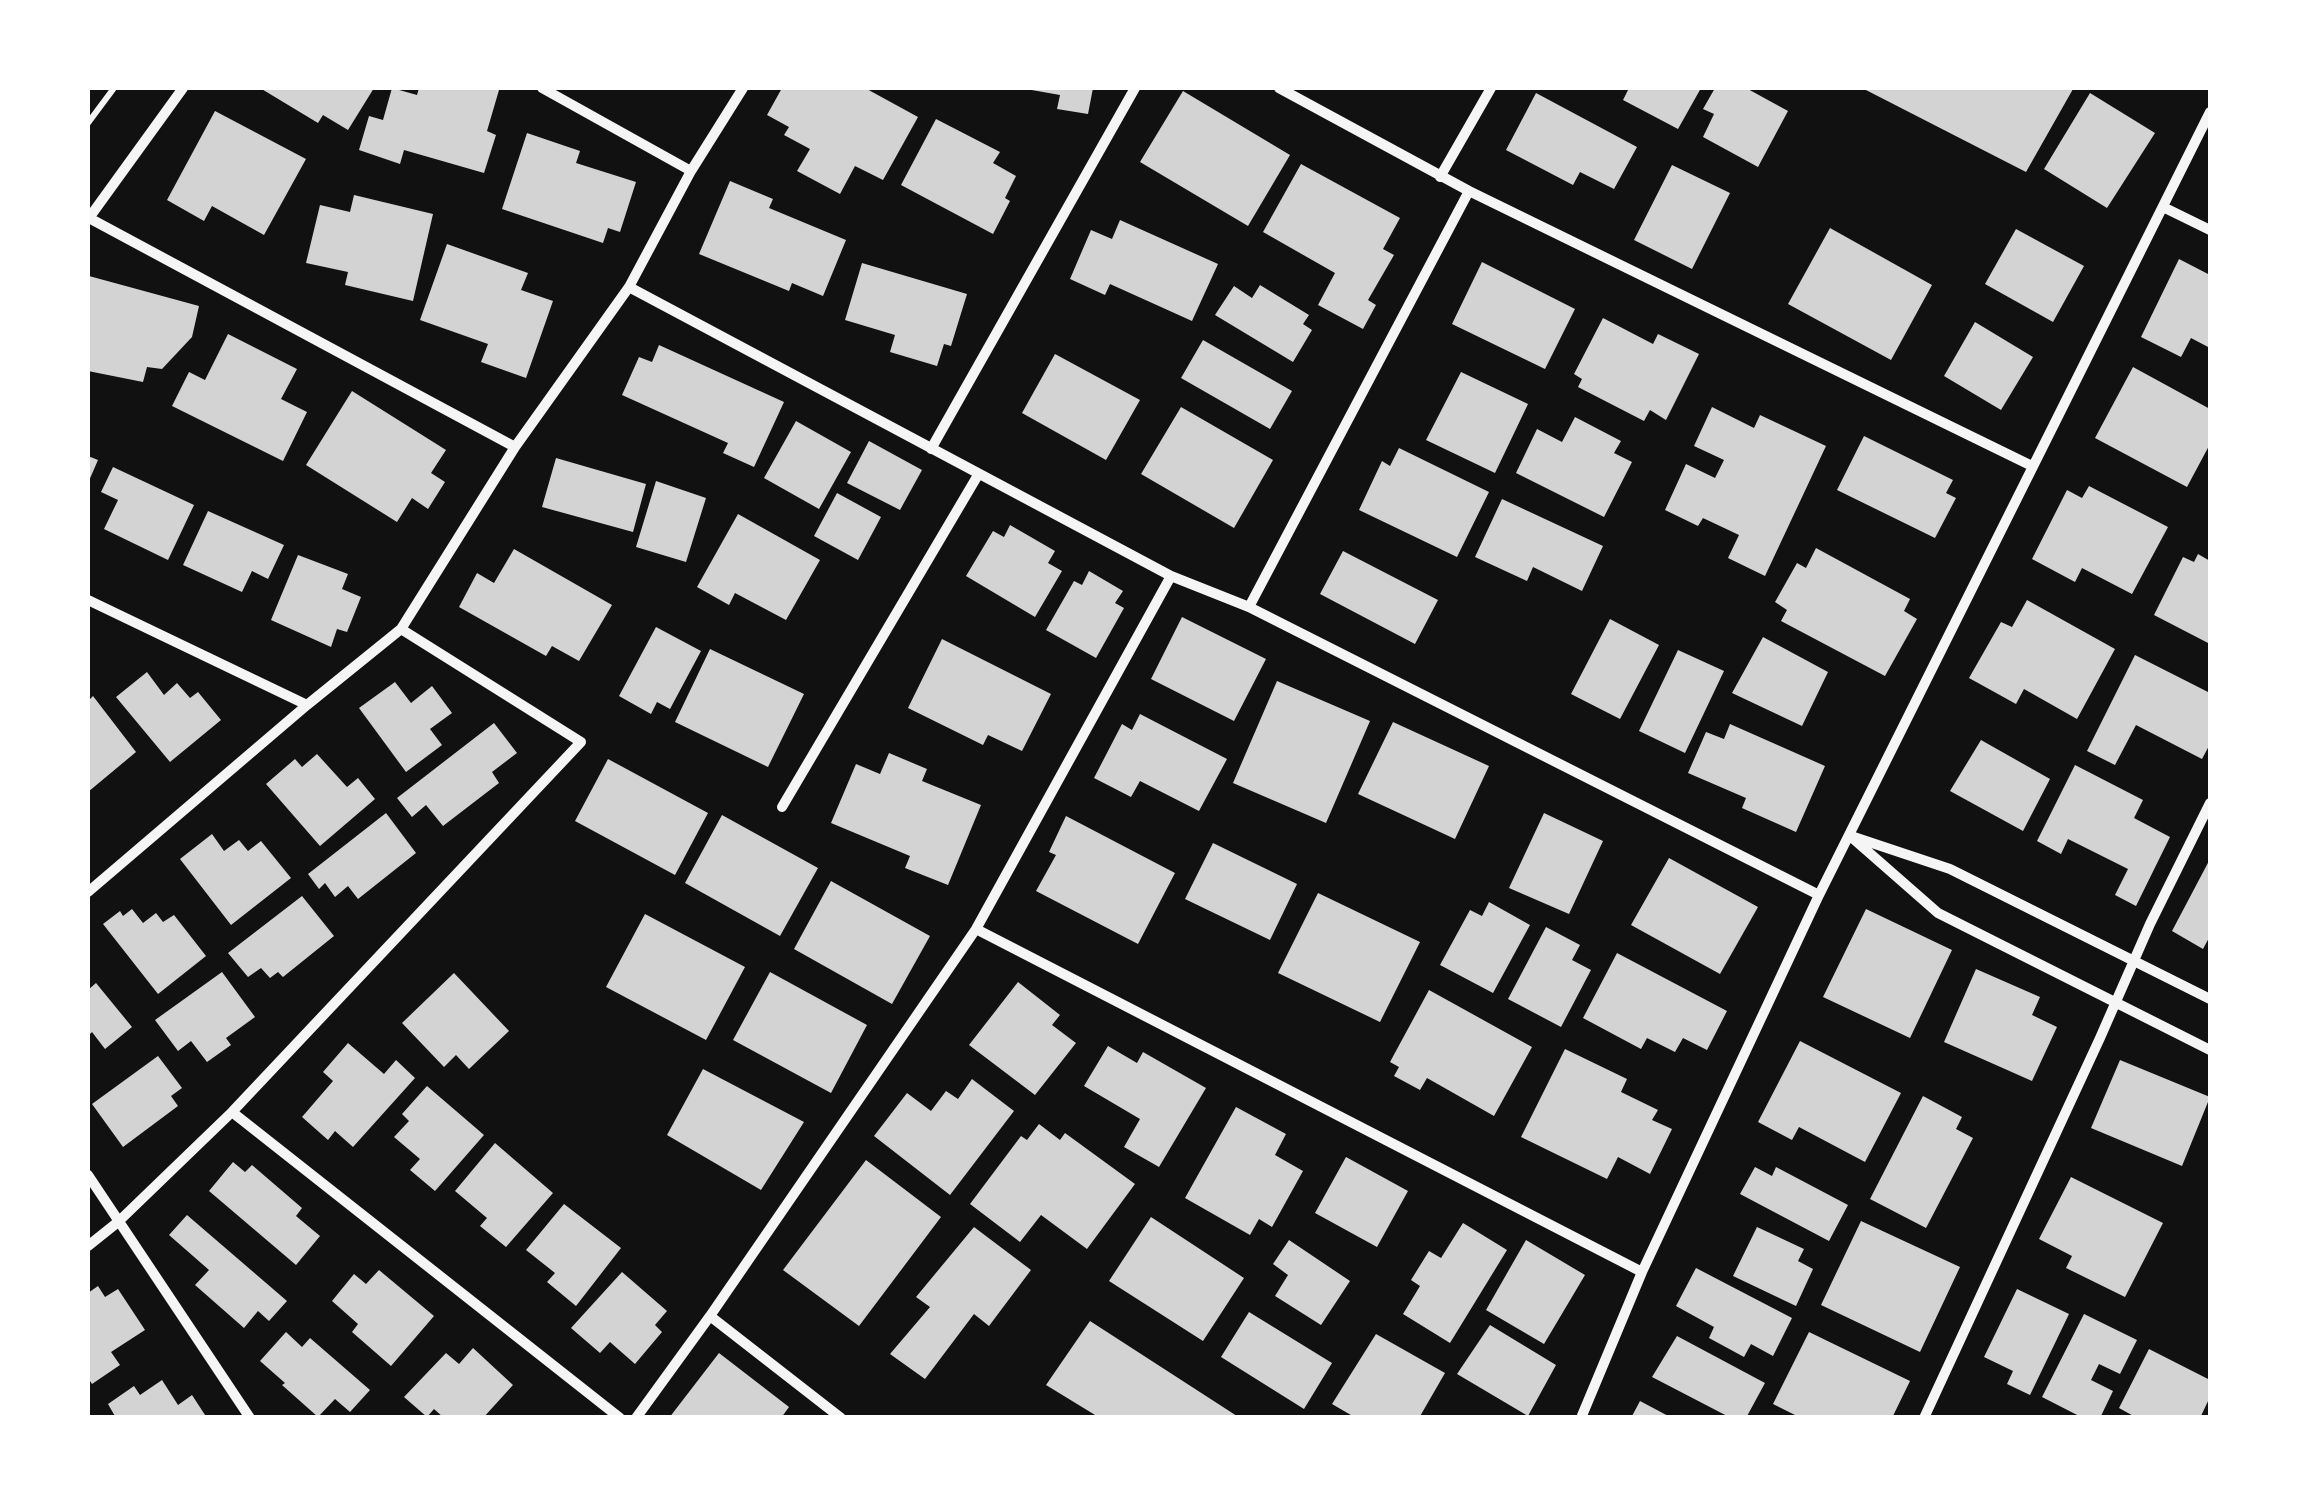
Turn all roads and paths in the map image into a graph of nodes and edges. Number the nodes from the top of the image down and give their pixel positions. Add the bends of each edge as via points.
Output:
1 (114, 88) edge
2 (184, 88) edge
3 (542, 88) edge
4 (742, 88) edge
5 (1136, 88) edge
6 (1279, 88) edge
7 (1490, 88) edge
8 (2210, 112) edge
9 (88, 123) edge
10 (691, 171) junction
11 (1440, 176) junction
12 (1468, 191) junction
13 (2162, 207) junction
14 (2210, 230) edge
15 (629, 287) junction
16 (515, 447) junction
17 (931, 449) junction
18 (2032, 466) junction
19 (978, 474) junction
20 (1171, 576) junction
21 (88, 600) edge
22 (1249, 608) junction
23 (401, 629) junction
24 (306, 705) junction
25 (2210, 803) edge
26 (782, 807) dead end
27 (1849, 835) junction
28 (88, 892) edge
29 (1819, 895) junction
30 (976, 929) junction
31 (2135, 960) junction
32 (2210, 998) edge
33 (2116, 1003) junction
34 (2210, 1050) edge
35 (232, 1112) junction
36 (88, 1175) edge
37 (118, 1222) junction
38 (88, 1246) edge
39 (1642, 1272) junction
40 (710, 1316) junction
41 (250, 1418) edge
42 (620, 1418) edge
43 (636, 1418) edge
44 (842, 1418) edge
45 (1582, 1418) edge
46 (1924, 1418) edge

1 - 9 path
2 - 16 street via 89,218
3 - 10 street
4 - 10 street
5 - 17 street
6 - 11 street
7 - 11 street
8 - 13 street
10 - 15 street
11 - 12 street
12 - 18 street
12 - 22 street
13 - 14 street
13 - 18 street
15 - 16 street
15 - 17 street
16 - 23 street
17 - 19 street
18 - 27 street
19 - 20 street
19 - 26 street
20 - 22 street
20 - 30 street
21 - 24 street
22 - 29 street
23 - 24 street
23 - 35 street via 582,742
24 - 28 street
25 - 31 street
27 - 29 street
27 - 31 street via 1950,869
27 - 33 street via 1938,913
29 - 39 street
30 - 39 street
30 - 40 street
31 - 32 street
31 - 33 street
33 - 34 street
33 - 46 street
35 - 37 street
35 - 42 street
36 - 37 street
37 - 38 street
37 - 41 street
39 - 45 street
40 - 43 street
40 - 44 street

